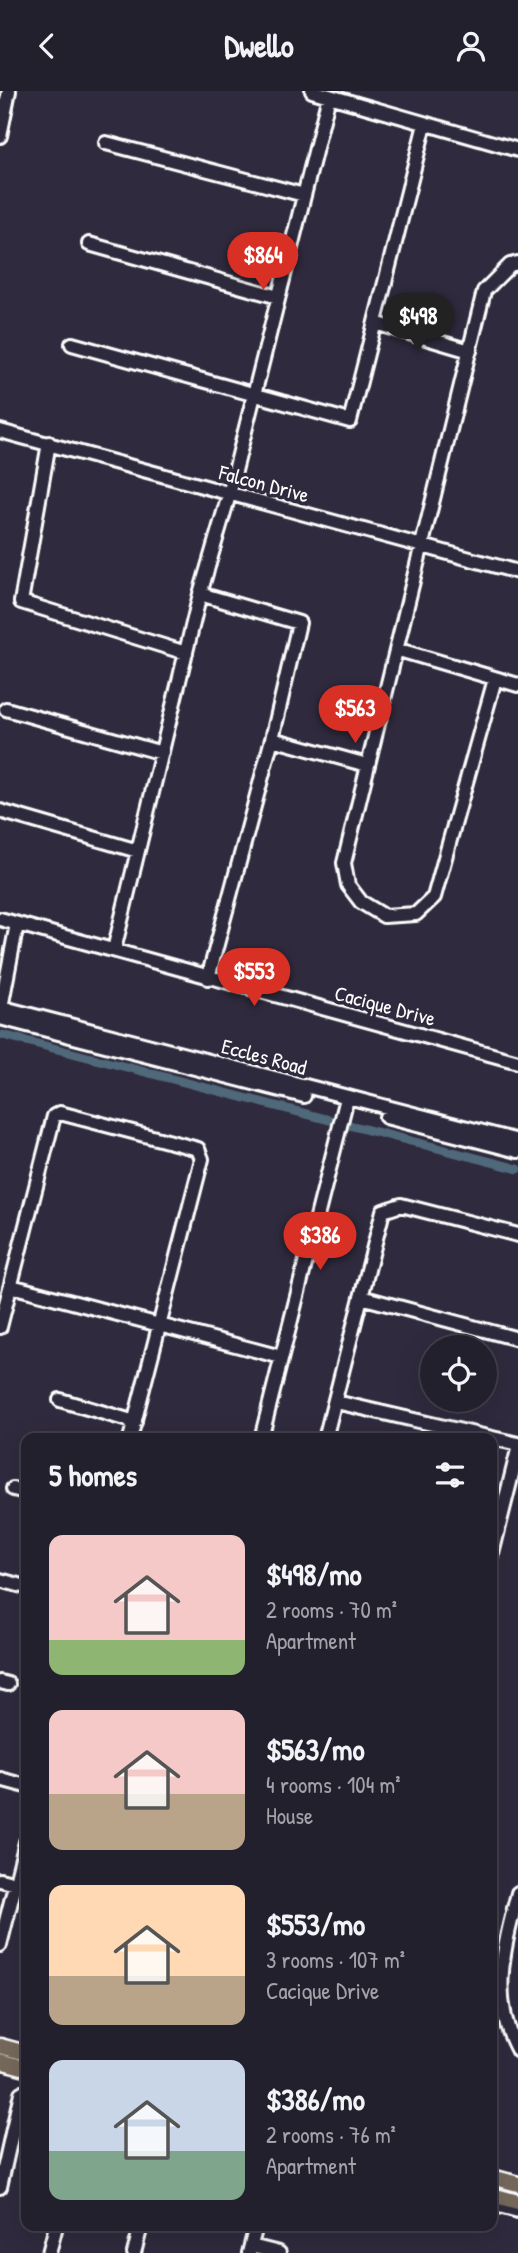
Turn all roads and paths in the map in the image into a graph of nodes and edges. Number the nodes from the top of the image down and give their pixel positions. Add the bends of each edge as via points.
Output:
1 (9, 91) edge
2 (312, 91) edge
3 (329, 96) junction
4 (425, 124) junction
5 (0, 136) edge
6 (106, 143) dead end
7 (518, 150) edge
8 (304, 195) junction
9 (89, 244) dead end
10 (518, 264) edge
11 (278, 297) junction
12 (375, 323) junction
13 (72, 344) dead end
14 (470, 351) junction
15 (254, 395) junction
16 (0, 431) edge
17 (49, 443) junction
18 (229, 495) junction
19 (420, 546) junction
20 (518, 572) edge
21 (200, 594) junction
22 (399, 650) junction
23 (186, 653) junction
24 (495, 679) junction
25 (518, 685) edge
26 (6, 709) dead end
27 (272, 739) junction
28 (162, 753) junction
29 (366, 765) junction
30 (0, 811) edge
31 (138, 851) junction
32 (0, 919) edge
33 (17, 924) junction
34 (114, 950) junction
35 (208, 978) junction
36 (0, 1011) edge
37 (518, 1062) edge
38 (346, 1102) junction
39 (518, 1141) edge
40 (518, 1151) edge
41 (518, 1235) edge
42 (11, 1286) junction
43 (361, 1297) junction
44 (160, 1325) junction
45 (0, 1327) edge
46 (518, 1339) edge
47 (281, 1357) junction
48 (60, 1400) dead end
49 (336, 1402) junction
50 (135, 1422) junction
51 (132, 1433) edge
52 (262, 1433) edge
53 (328, 1433) edge
54 (470, 1433) edge
55 (497, 1439) edge
56 (518, 1444) edge
57 (518, 1450) edge
58 (497, 1532) edge
59 (0, 1580) edge
60 (21, 1586) edge
61 (0, 1779) edge
62 (21, 1785) edge
63 (21, 1863) edge
64 (0, 1880) edge
65 (16, 1884) junction
66 (518, 1893) edge
67 (0, 1945) edge
68 (0, 2046) edge
69 (518, 2051) edge
70 (21, 2052) edge
71 (0, 2061) edge
72 (21, 2067) edge
73 (21, 2092) dead end
74 (497, 2178) edge
75 (518, 2184) edge
76 (0, 2185) edge
77 (497, 2196) edge
78 (518, 2202) edge
79 (497, 2205) edge
80 (518, 2211) edge
81 (55, 2231) edge
82 (140, 2231) edge
83 (255, 2231) edge
84 (250, 2249) edge
85 (49, 2253) edge
86 (134, 2253) edge
87 (279, 2253) edge

1 - 5 street
2 - 3 street
3 - 4 street
3 - 8 street
4 - 7 street
4 - 12 street
6 - 8 street
8 - 11 street
9 - 11 street
10 - 14 street via 510,265 484,291
11 - 15 street
12 - 14 street
12 - 15 street via 350,421
13 - 15 street
14 - 19 street
15 - 18 street
16 - 17 street, Falcon Drive
17 - 18 street, Falcon Drive
17 - 23 street via 21,602
18 - 19 street, Falcon Drive
18 - 21 street
19 - 20 street, Falcon Drive
19 - 22 street
21 - 23 street
21 - 27 street via 299,623
22 - 24 street
22 - 29 street
23 - 28 street
24 - 25 street
24 - 29 street via 434,897 416,914 384,916 361,902 348,885 344,863
26 - 28 street
27 - 29 street
27 - 35 street
28 - 31 street
30 - 31 street
31 - 34 street
32 - 33 street, Cacique Drive
33 - 34 street, Cacique Drive
33 - 36 street
34 - 35 street, Cacique Drive
35 - 37 street, Cacique Drive
36 - 38 street, Eccles Road
38 - 39 street, Eccles Road
38 - 40 street, Eccles Road
38 - 47 street
41 - 43 street via 391,1206 383,1211
42 - 44 street
42 - 44 street via 52,1120 60,1113 111,1126 198,1149 202,1154
42 - 45 street
43 - 46 street
43 - 49 street
44 - 47 street
44 - 50 street
47 - 52 street
48 - 50 street
49 - 53 street
49 - 54 street
50 - 51 street
55 - 56 street
57 - 58 street
59 - 60 street
61 - 62 street
63 - 65 street
64 - 65 street
65 - 67 street
66 - 69 street via 500,1981 505,2019
68 - 70 main road
71 - 72 main road
73 - 76 street
74 - 75 main road
77 - 78 main road
79 - 80 street
81 - 85 street
82 - 86 street
83 - 84 street
84 - 87 street

